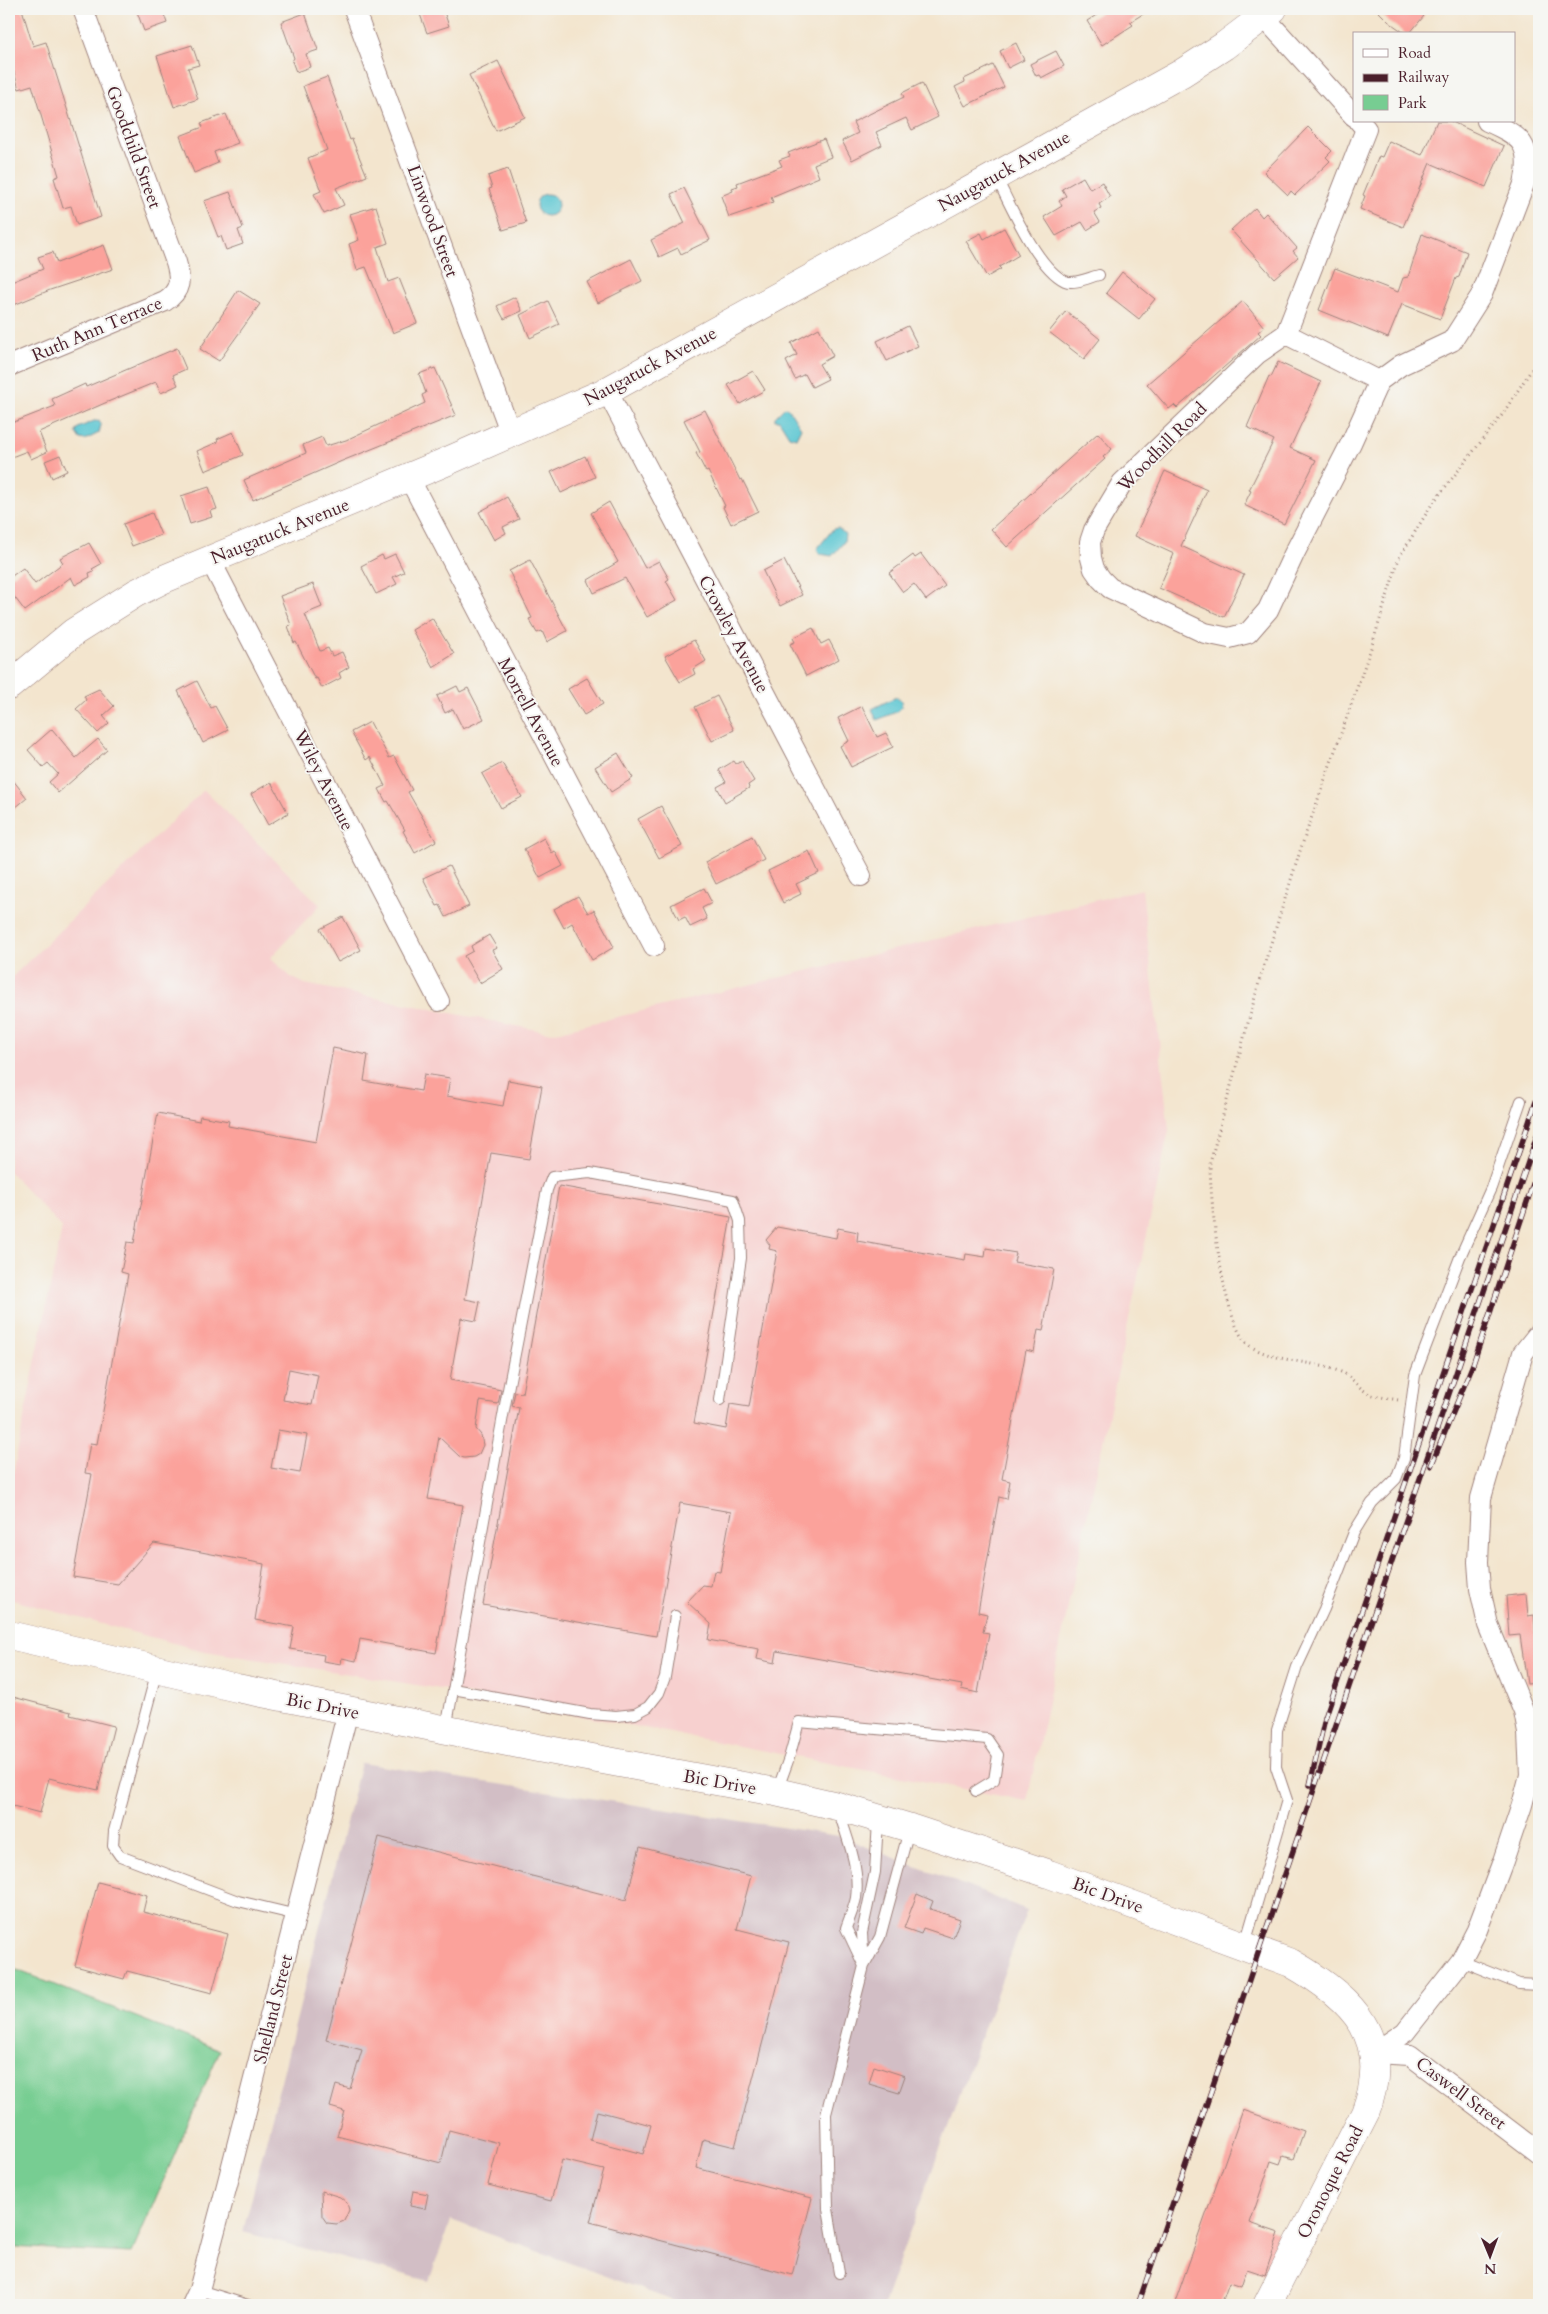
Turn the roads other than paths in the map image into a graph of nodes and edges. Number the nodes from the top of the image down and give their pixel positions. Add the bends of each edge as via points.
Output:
1 (83, 9) edge
2 (354, 9) edge
3 (1268, 13) edge
4 (1353, 111) edge
5 (1363, 122) edge
6 (1488, 122) edge
7 (995, 176) junction
8 (1099, 275) dead end
9 (179, 285) joint
10 (1286, 334) junction
11 (9, 366) edge
12 (1379, 381) junction
13 (607, 392) junction
14 (511, 434) junction
15 (408, 478) junction
16 (210, 560) junction
17 (9, 686) edge
18 (860, 876) dead end
19 (654, 946) dead end
20 (439, 1001) dead end
21 (1521, 1101) dead end
22 (1539, 1333) edge
23 (720, 1400) dead end
24 (676, 1616) dead end
25 (9, 1635) edge
26 (157, 1670) junction
27 (453, 1689) junction
28 (348, 1711) junction
29 (445, 1730) junction
30 (976, 1791) dead end
31 (776, 1792) junction
32 (837, 1806) junction
33 (878, 1818) junction
34 (910, 1828) junction
35 (297, 1915) junction
36 (1244, 1944) junction
37 (1461, 1961) junction
38 (864, 1966) junction
39 (1539, 1985) edge
40 (1374, 2053) junction
41 (1539, 2152) edge
42 (839, 2273) dead end
43 (195, 2298) edge
44 (248, 2305) edge
45 (1267, 2305) edge

1 - 9 street, Goodchild Street via 176,262
2 - 14 street, Linwood Street
3 - 4 street
3 - 7 street, Naugatuck Avenue via 1182,73
5 - 10 street
6 - 12 street via 1510,131 1521,140 1528,166 1482,294 1452,341 1401,365
7 - 8 lane via 1030,244 1047,265 1066,281
7 - 13 street, Naugatuck Avenue
9 - 11 street, Ruth Ann Terrace via 175,294 165,301
10 - 12 street
10 - 12 street, Woodhill Road via 1257,354 1122,482 1090,542 1094,568 1110,588 1205,633 1228,638 1248,633 1268,610
13 - 14 street, Naugatuck Avenue
13 - 18 street, Crowley Avenue
14 - 15 street, Naugatuck Avenue
15 - 16 street, Naugatuck Avenue
15 - 19 street, Morrell Avenue
16 - 17 street, Naugatuck Avenue via 136,593 97,616
16 - 20 street, Wiley Avenue
21 - 36 lane via 1491,1188 1460,1257 1415,1375 1404,1458 1396,1479 1372,1503 1354,1532 1298,1667 1277,1730 1276,1767 1287,1800
22 - 37 street via 1523,1353 1481,1498 1478,1562 1488,1625 1524,1712 1530,1775 1503,1861 1477,1930
23 - 27 lane via 741,1258 740,1221 733,1200 590,1173 552,1177 505,1405
24 - 27 lane via 659,1693 648,1707 634,1714 590,1714
25 - 26 street, Bic Drive
26 - 28 street, Bic Drive
26 - 35 lane via 114,1831 113,1846 120,1856 229,1898
27 - 29 lane
28 - 29 street, Bic Drive
28 - 35 street, Shelland Street
29 - 31 street, Bic Drive
30 - 31 lane via 994,1780 998,1755 987,1739 799,1722
31 - 32 street, Bic Drive
32 - 33 street, Bic Drive
32 - 38 lane via 853,1857 856,1880 856,1899 846,1928
33 - 34 street, Bic Drive
33 - 38 lane via 875,1872 862,1933
34 - 36 street, Bic Drive
34 - 38 lane via 880,1937
35 - 43 street, Shelland Street
36 - 40 street, Bic Drive via 1291,1963 1329,1988 1359,2018
37 - 39 lane via 1519,1984
37 - 40 street via 1405,2032
38 - 42 lane via 826,2114 828,2209
40 - 41 street, Caswell Street via 1410,2055
40 - 45 street, Oronoque Road via 1375,2081 1365,2113
43 - 44 lane

